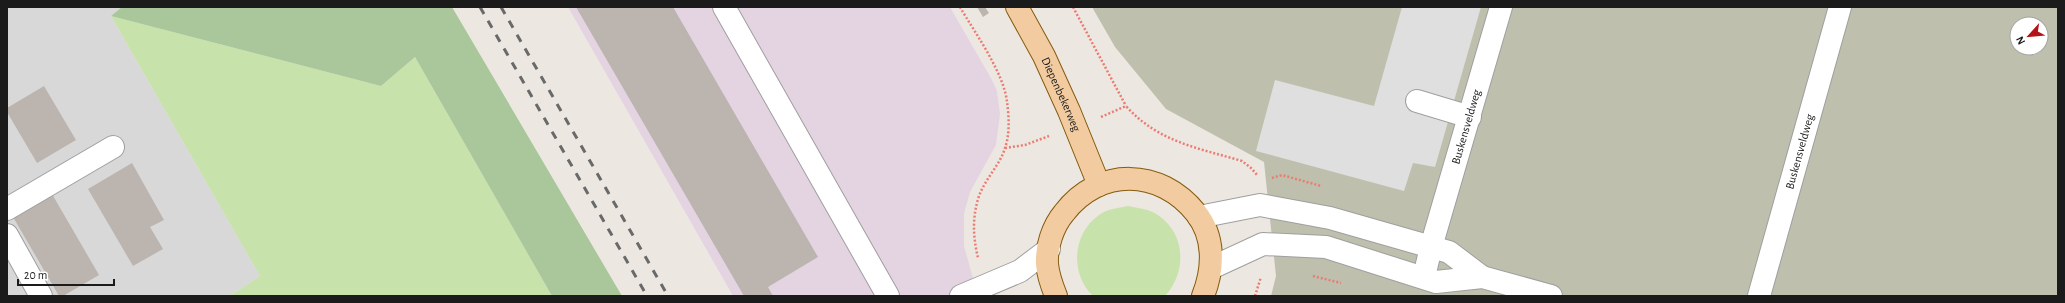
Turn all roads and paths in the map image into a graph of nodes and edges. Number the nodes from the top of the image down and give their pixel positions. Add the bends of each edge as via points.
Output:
1 (724, 7) edge
2 (960, 7) edge
3 (1017, 7) edge
4 (1073, 7) edge
5 (1501, 7) edge
6 (1840, 7) edge
7 (1416, 101) dead end
8 (1126, 106) dead end
9 (1470, 117) junction
10 (1025, 145) dead end
11 (113, 147) dead end
12 (1005, 148) junction
13 (1099, 185) junction
14 (7, 209) edge
15 (1199, 217) junction
16 (7, 235) edge
17 (1431, 247) junction
18 (1049, 249) junction
19 (1211, 268) junction
20 (1482, 277) junction
21 (1424, 278) junction
22 (985, 286) junction
23 (41, 296) edge
24 (888, 296) edge
25 (961, 296) edge
26 (1056, 296) edge
27 (1203, 296) edge
28 (1550, 296) edge
29 (1759, 296) edge

1 - 24 street
2 - 12 path via 1002,82 1009,119
3 - 13 main road, Diepenbekerweg via 1044,56
4 - 8 path
5 - 9 street, Buskensveldweg
6 - 29 street, Buskensveldweg
7 - 9 street
9 - 17 street, Buskensveldweg
10 - 12 path
11 - 14 street
12 - 22 path via 979,195 974,216 973,238
13 - 15 main road via 1122,179 1157,183 1174,191
13 - 18 main road via 1073,201 1060,217 1053,231
15 - 17 street via 1260,205 1330,218
15 - 19 main road via 1208,232
16 - 23 street
17 - 20 street via 1449,252
17 - 21 street, Buskensveldweg
18 - 22 street via 1020,271
18 - 26 main road via 1047,264
19 - 21 street via 1263,244 1299,245 1326,247
19 - 27 main road
20 - 21 street via 1436,282
20 - 28 street
22 - 25 street

